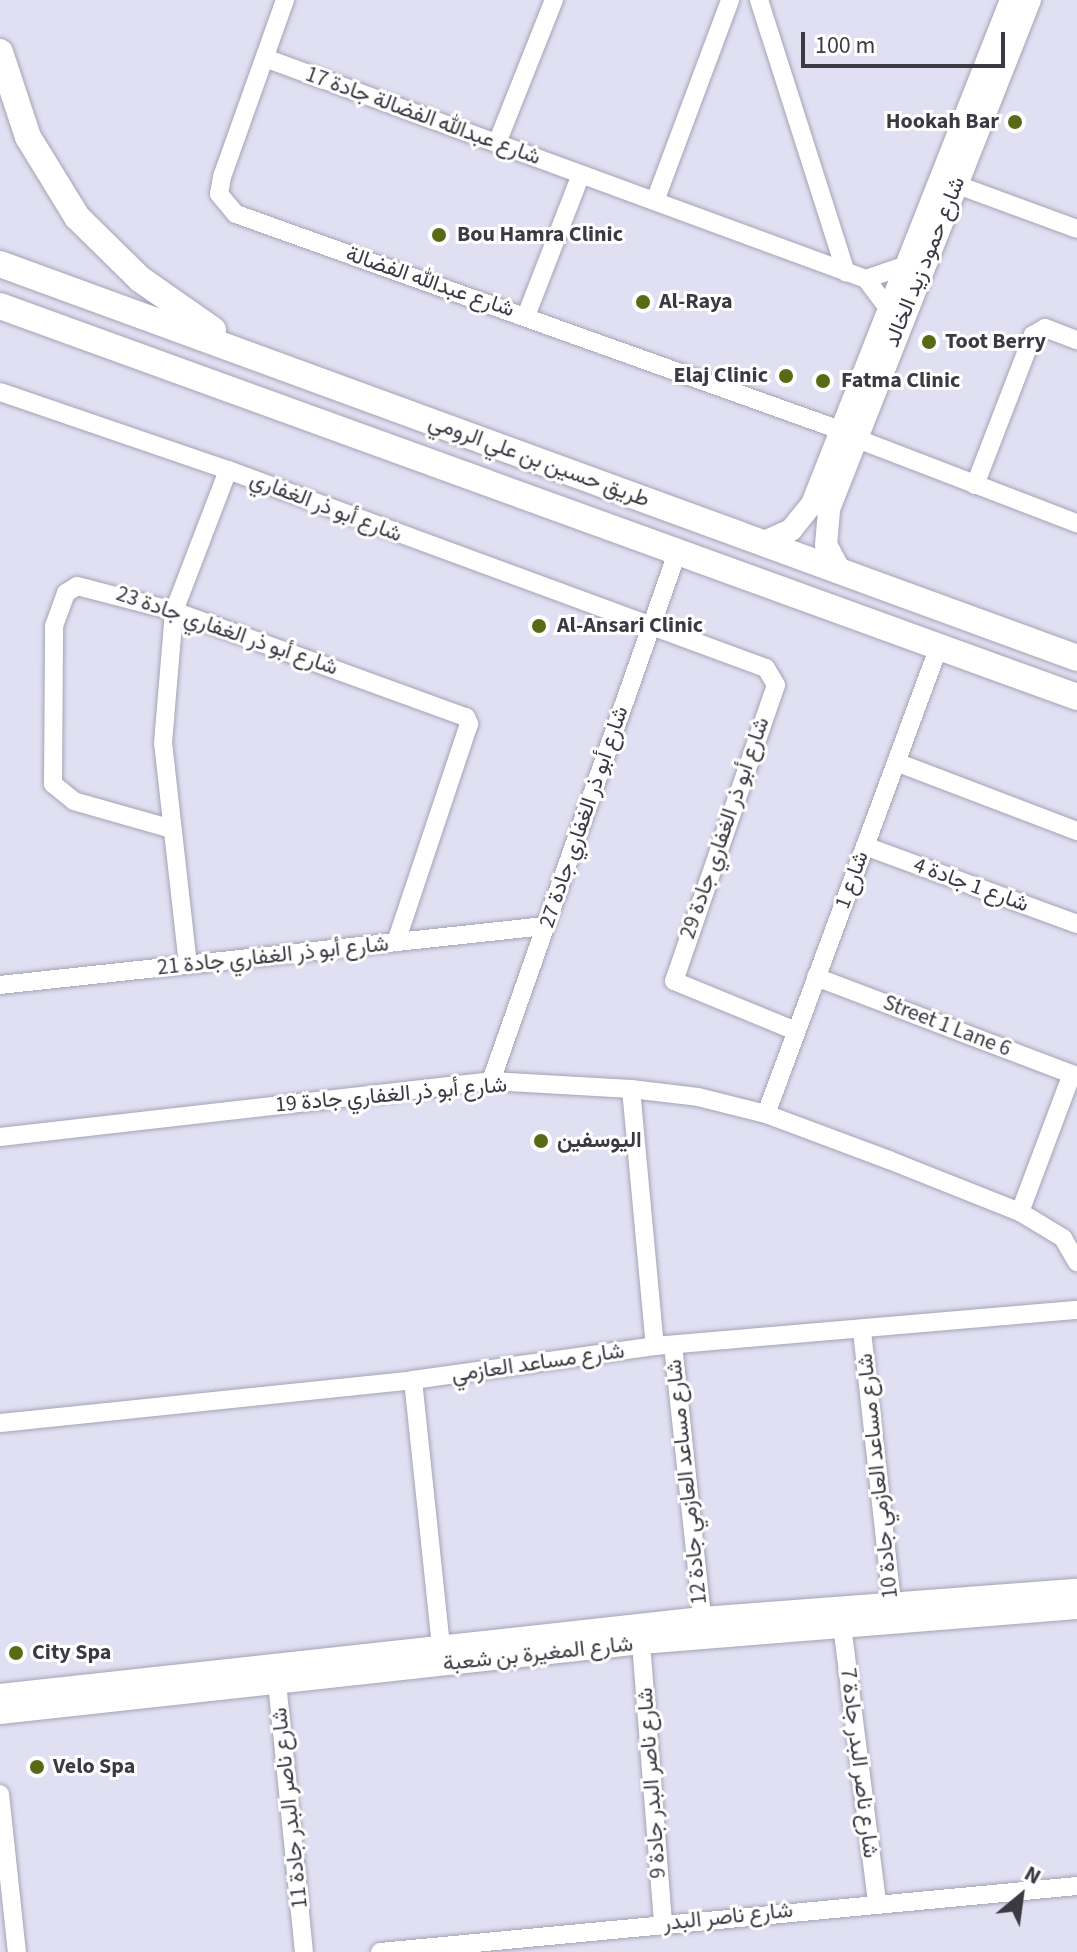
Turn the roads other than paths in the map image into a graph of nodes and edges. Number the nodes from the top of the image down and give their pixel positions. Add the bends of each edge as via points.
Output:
1 (285, 0) edge
2 (554, 0) edge
3 (730, 0) edge
4 (759, 0) edge
5 (1011, 0) edge
6 (1030, 0) edge
7 (0, 52) edge
8 (265, 58) junction
9 (497, 143) junction
10 (581, 174) junction
11 (947, 181) junction
12 (655, 201) junction
13 (1077, 229) edge
14 (0, 264) edge
15 (903, 266) junction
16 (846, 272) junction
17 (866, 279) junction
18 (0, 306) edge
19 (887, 307) junction
20 (526, 316) junction
21 (0, 323) edge
22 (1077, 340) edge
23 (271, 364) junction
24 (0, 392) edge
25 (272, 405) junction
26 (848, 434) junction
27 (228, 470) junction
28 (975, 485) junction
29 (1077, 523) edge
30 (764, 542) junction
31 (677, 553) junction
32 (839, 569) junction
33 (174, 611) junction
34 (652, 626) junction
35 (939, 647) junction
36 (1077, 658) edge
37 (1077, 697) edge
38 (896, 762) junction
39 (172, 829) junction
40 (1077, 831) edge
41 (865, 846) junction
42 (1077, 924) edge
43 (545, 926) junction
44 (396, 942) junction
45 (188, 965) junction
46 (816, 977) junction
47 (0, 985) edge
48 (796, 1031) junction
49 (1075, 1075) edge
50 (491, 1081) junction
51 (631, 1089) junction
52 (766, 1114) junction
53 (0, 1137) edge
54 (1020, 1212) junction
55 (1077, 1262) edge
56 (1077, 1310) edge
57 (862, 1331) junction
58 (664, 1346) junction
59 (413, 1380) junction
60 (0, 1423) edge
61 (1077, 1590) edge
62 (1077, 1608) edge
63 (893, 1611) junction
64 (702, 1618) junction
65 (842, 1625) junction
66 (641, 1643) junction
67 (441, 1646) junction
68 (276, 1673) junction
69 (0, 1695) edge
70 (0, 1713) edge
71 (0, 1794) edge
72 (1077, 1886) edge
73 (877, 1901) junction
74 (663, 1924) junction
75 (464, 1947) edge
76 (17, 1952) edge
77 (304, 1952) edge
78 (380, 1952) edge

1 - 8 street, شارع عبدالله الفضالة
2 - 9 street
3 - 12 street
4 - 16 street
5 - 11 main road, شارع حمود زيد الخالد
6 - 11 main road, شارع حمود زيد الخالد
7 - 23 highway via 28,137 77,217 105,248 174,305
8 - 9 street, شارع عبدالله الفضالة جادة 17
8 - 20 street, شارع عبدالله الفضالة via 222,177 223,203 236,214
9 - 10 street, شارع عبدالله الفضالة جادة 17
10 - 12 street, شارع عبدالله الفضالة جادة 17
10 - 20 street
11 - 13 street
11 - 15 main road, شارع حمود زيد الخالد
11 - 26 main road, شارع حمود زيد الخالد
12 - 16 street, شارع عبدالله الفضالة جادة 17
14 - 23 highway, طريق حسين بن علي الرومي
15 - 17 street
15 - 19 main road, شارع حمود زيد الخالد
16 - 17 street, شارع عبدالله الفضالة جادة 17
17 - 19 street
18 - 25 highway, طريق حسين بن علي الرومي
19 - 26 main road, شارع حمود زيد الخالد
20 - 26 street, شارع عبدالله الفضالة
21 - 25 highway
22 - 28 street via 1045,328 1033,335
23 - 30 highway, طريق حسين بن علي الرومي
24 - 27 street, شارع أبو ذر الغفاري
25 - 31 highway, طريق حسين بن علي الرومي
26 - 28 street, شارع عبدالله الفضالة
26 - 30 main road, شارع حمود زيد الخالد via 806,514 791,530
26 - 32 main road, شارع حمود زيد الخالد via 825,527 826,545
27 - 33 street
27 - 34 street, شارع أبو ذر الغفاري
28 - 29 street, شارع عبدالله الفضالة
30 - 32 highway, طريق حسين بن علي الرومي
31 - 34 street, شارع أبو ذر الغفاري جادة 27
31 - 35 highway, طريق حسين بن علي الرومي
32 - 36 highway, طريق حسين بن علي الرومي
33 - 39 street via 163,743
33 - 39 street, شارع أبو ذر الغفاري جادة 23 via 77,586 66,593 54,626 53,784 74,801
33 - 44 street, شارع أبو ذر الغفاري جادة 23 via 466,717 469,724
34 - 43 street, شارع أبو ذر الغفاري جادة 27
34 - 48 street, شارع أبو ذر الغفاري جادة 29 via 766,668 775,676 674,981
35 - 37 highway, طريق حسين بن علي الرومي
35 - 38 street, شارع 1
38 - 40 street
38 - 41 street, شارع 1
39 - 45 street
41 - 42 street, شارع 1 جادة 4
41 - 46 street, شارع 1
43 - 44 street, شارع أبو ذر الغفاري جادة 21
43 - 50 street, شارع أبو ذر الغفاري جادة 27
44 - 45 street, شارع أبو ذر الغفاري جادة 21
45 - 47 street, شارع أبو ذر الغفاري جادة 21
46 - 48 street, شارع 1
46 - 49 street, Street 1 Lane 6
48 - 52 street, شارع 1
49 - 54 street
50 - 51 street, شارع أبو ذر الغفاري جادة 19
50 - 53 street, شارع أبو ذر الغفاري جادة 19
51 - 52 street, شارع أبو ذر الغفاري جادة 19 via 698,1097
51 - 58 street, شارع مساعد العازمي جادة 12
52 - 54 street, شارع أبو ذر الغفاري جادة 19
54 - 55 street, شارع أبو ذر الغفاري جادة 19 via 1063,1238
56 - 57 street, شارع مساعد العازمي
57 - 58 street, شارع مساعد العازمي
57 - 63 street, شارع مساعد العازمي جادة 10
58 - 59 street, شارع مساعد العازمي
58 - 64 street, شارع مساعد العازمي جادة 12
59 - 60 street, شارع مساعد العازمي
59 - 67 street
61 - 63 main road, شارع المغيرة بن شعبة
62 - 63 main road, شارع المغيرة بن شعبة
63 - 64 main road, شارع المغيرة بن شعبة
63 - 65 main road, شارع المغيرة بن شعبة
64 - 67 main road, شارع المغيرة بن شعبة
65 - 66 main road, شارع المغيرة بن شعبة
65 - 73 street, شارع ناصر البدر جادة 7
66 - 68 main road, شارع المغيرة بن شعبة
66 - 74 street, شارع ناصر البدر جادة 9
67 - 68 main road, شارع المغيرة بن شعبة
68 - 69 main road, شارع المغيرة بن شعبة
68 - 70 main road, شارع المغيرة بن شعبة
68 - 77 street, شارع ناصر البدر جادة 11
71 - 76 street
72 - 73 street, شارع ناصر البدر
73 - 74 street, شارع ناصر البدر
74 - 75 street, شارع ناصر البدر
75 - 78 street, شارع ناصر البدر

